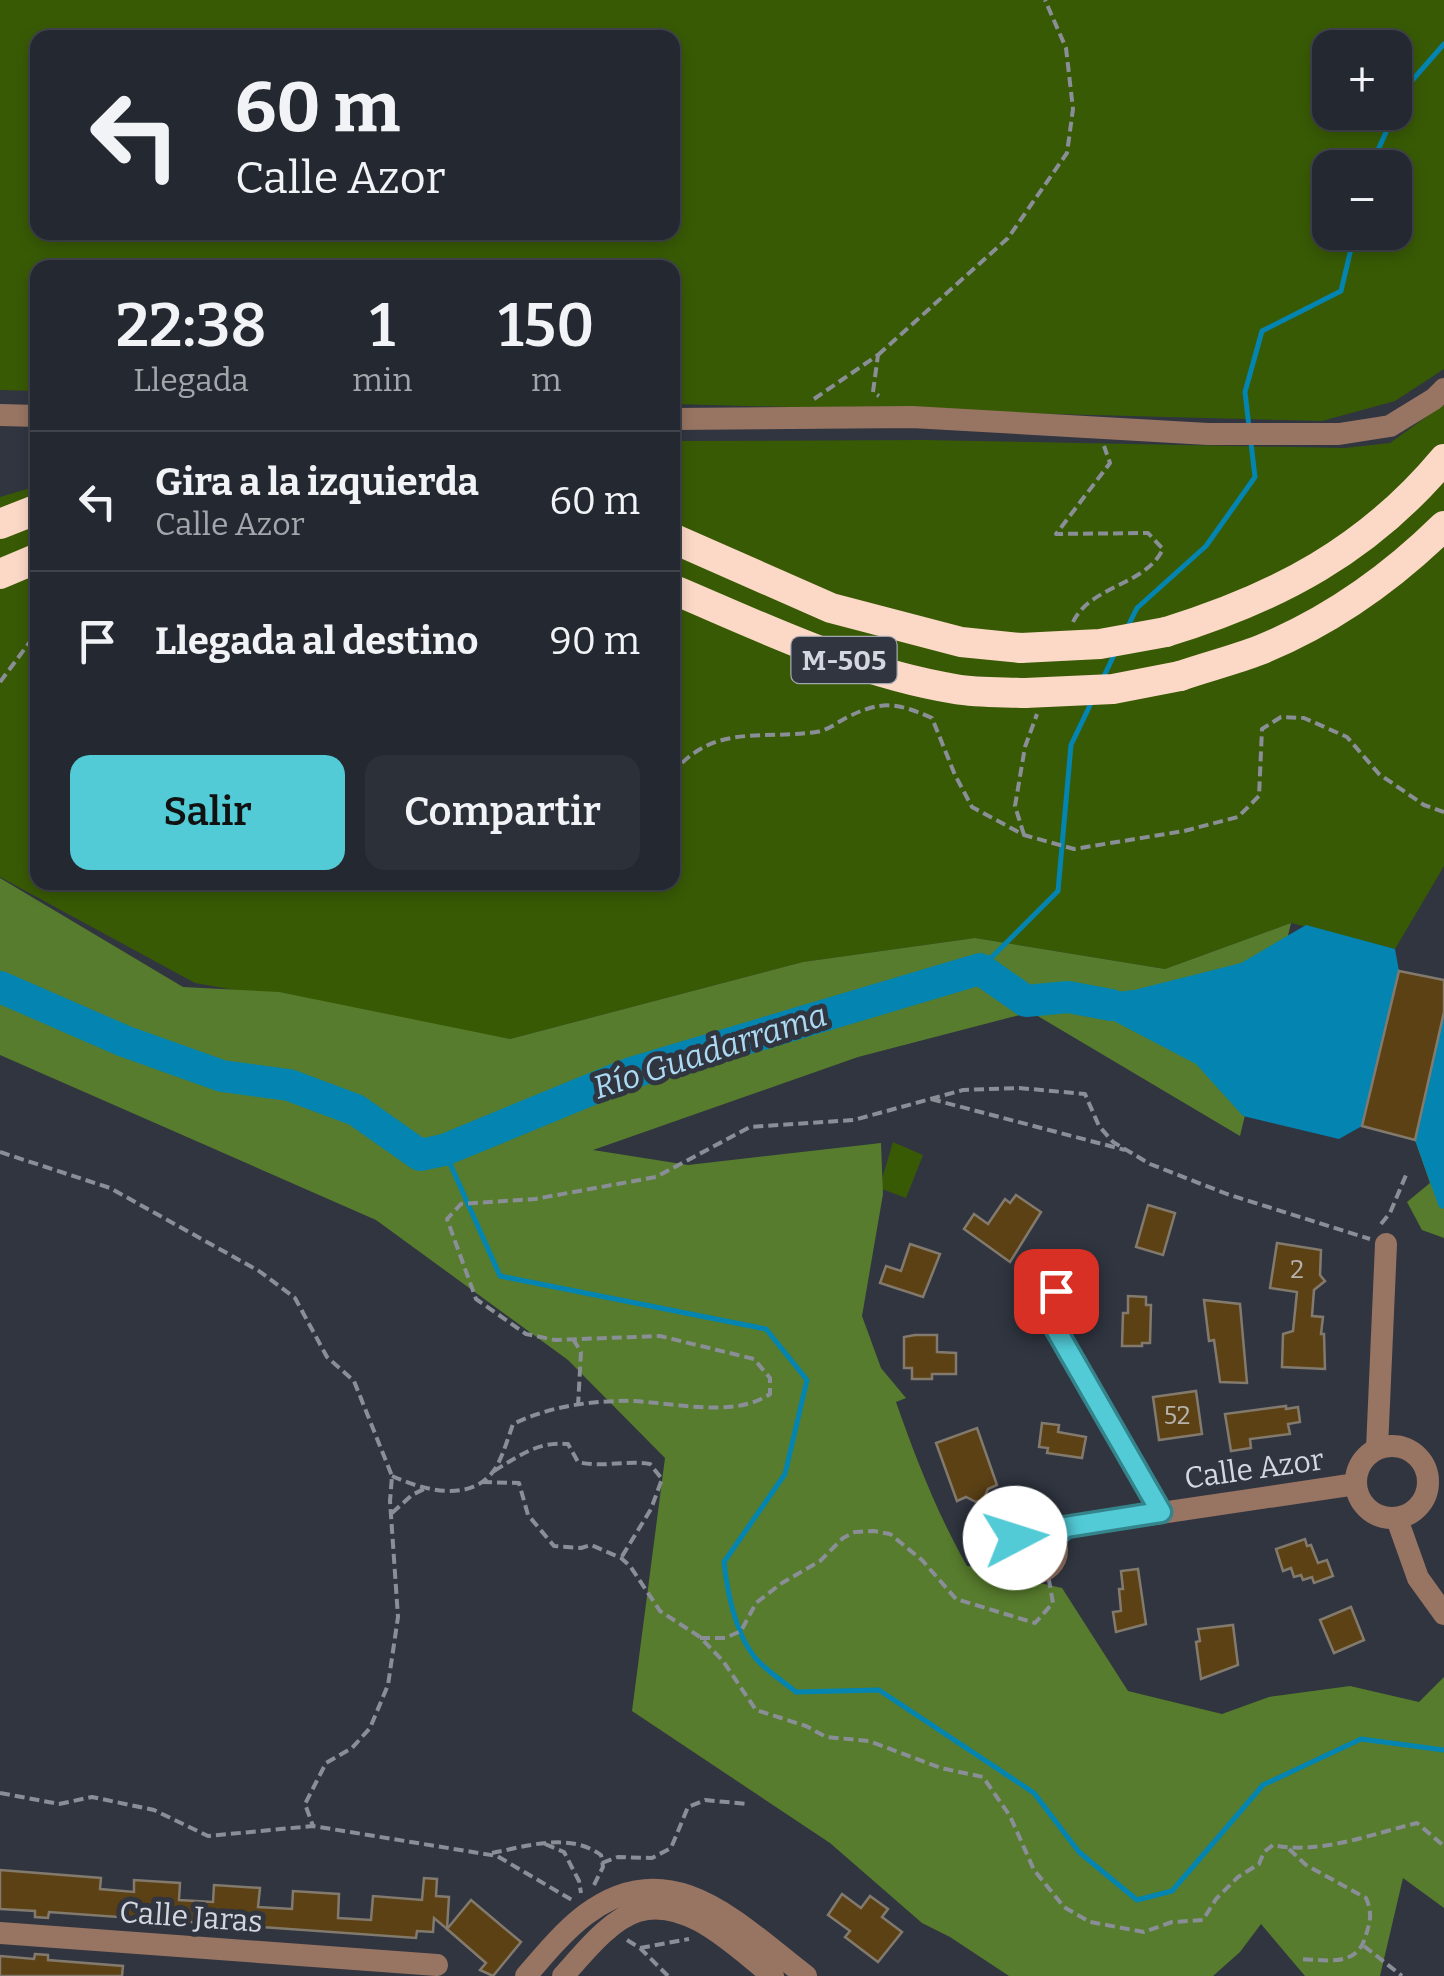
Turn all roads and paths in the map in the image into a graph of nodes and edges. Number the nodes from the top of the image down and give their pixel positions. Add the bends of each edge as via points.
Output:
1 (1045, 0) edge
2 (878, 356) junction
3 (1439, 394) edge
4 (0, 415) edge
5 (30, 416) edge
6 (785, 418) junction
7 (912, 418) junction
8 (680, 419) edge
9 (1098, 427) junction
10 (1444, 459) edge
11 (30, 512) edge
12 (0, 524) edge
13 (1444, 526) edge
14 (680, 542) edge
15 (1444, 551) edge
16 (30, 561) edge
17 (0, 574) edge
18 (680, 592) edge
19 (1069, 630) dead end
20 (30, 642) edge
21 (1261, 650) junction
22 (0, 682) edge
23 (1031, 704) junction
24 (680, 764) edge
25 (1444, 812) edge
26 (1024, 835) junction
27 (930, 1099) junction
28 (1130, 1151) junction
29 (0, 1152) edge
30 (1406, 1175) dead end
31 (1378, 1242) junction
32 (1056, 1291) dead end
33 (573, 1340) junction
34 (578, 1406) junction
35 (1378, 1449) junction
36 (494, 1471) junction
37 (1436, 1471) edge
38 (392, 1476) junction
39 (478, 1482) junction
40 (1356, 1484) junction
41 (424, 1489) junction
42 (1161, 1512) junction
43 (391, 1514) junction
44 (1397, 1518) junction
45 (1053, 1537) junction
46 (621, 1558) junction
47 (1047, 1569) junction
48 (1444, 1614) edge
49 (700, 1638) junction
50 (0, 1793) edge
51 (747, 1804) dead end
52 (313, 1826) junction
53 (544, 1844) junction
54 (1444, 1846) edge
55 (1290, 1849) junction
56 (485, 1854) junction
57 (602, 1863) junction
58 (583, 1912) junction
59 (699, 1932) dead end
60 (0, 1933) edge
61 (1364, 1946) junction
62 (1300, 1959) dead end
63 (437, 1966) dead end
64 (371, 1968) edge
65 (526, 1976) edge
66 (563, 1976) edge
67 (668, 1976) edge
68 (773, 1976) edge
69 (806, 1976) edge
70 (1402, 1976) edge

1 - 2 path via 1066,48 1072,109 1067,153 1008,238
2 - 6 path
2 - 7 path via 873,392
3 - 9 street via 1390,426 1338,434
4 - 5 street
6 - 7 street
6 - 8 street
7 - 9 street
9 - 19 path via 1110,463 1056,534 1148,533 1162,549 1155,565 1080,606
10 - 14 highway, M-505, bridge via 1366,536 1304,577 1225,614 1100,644 1022,648 961,642 831,608
11 - 12 highway
13 - 21 highway, M-505 via 1337,612
15 - 21 highway, M-505 via 1382,601 1316,637
16 - 17 highway
18 - 23 highway, M-505 via 887,674
20 - 22 path
21 - 23 highway, M-505, bridge via 1180,676
23 - 26 path via 1015,806
24 - 26 path via 690,752 742,734 820,732 862,710 900,704 932,718 972,807
25 - 26 path via 1379,774 1347,737 1304,718 1281,716 1262,729 1259,796 1238,816 1074,849
27 - 28 path
27 - 28 path via 1020,1088 1084,1094 1099,1126
27 - 33 path via 854,1120 750,1127 656,1177 535,1200 461,1204 447,1219 476,1299 526,1334
28 - 31 path via 1227,1194
29 - 38 path via 110,1188 295,1298 326,1358 354,1380
30 - 31 path
31 - 35 street
32 - 42 street, Calle Azor via 1054,1326
33 - 34 path via 581,1352
33 - 34 path via 660,1336 754,1358 770,1378 770,1394 754,1405 620,1400
34 - 36 path via 540,1410 514,1424
35 - 37 street via 1407,1449
35 - 40 street via 1358,1470
36 - 39 path
36 - 46 path via 538,1445 557,1443 568,1444 578,1462 593,1466 650,1464 662,1479
37 - 44 street via 1422,1502
38 - 41 path
38 - 43 path
39 - 41 path via 444,1492
39 - 46 path via 519,1483 528,1515 554,1546 592,1545
40 - 42 street, Calle Azor
40 - 44 street via 1369,1510
41 - 43 path
42 - 45 street, Calle Azor via 1066,1527
43 - 52 path via 398,1617 388,1685 370,1728 326,1763 306,1804
44 - 48 street via 1418,1578
45 - 47 street via 1057,1555
45 - 47 street, Calle Azor via 1030,1528 1012,1546 1022,1570
46 - 49 path via 660,1612
47 - 49 path via 1053,1604 1034,1623 956,1599 890,1534 855,1532 756,1603 741,1631
49 - 55 path via 756,1710 826,1738 869,1742 982,1777 1010,1816 1034,1870 1064,1907 1090,1922 1144,1932 1203,1920 1264,1852 1273,1845
50 - 52 path via 60,1804 92,1797 154,1810 208,1836
51 - 57 path via 705,1800 688,1807 671,1848 652,1858
52 - 56 path
53 - 56 path
53 - 57 path via 589,1846
53 - 58 path via 564,1852
54 - 55 path via 1417,1823
55 - 61 path via 1306,1866 1366,1898 1372,1917
56 - 58 path via 573,1900
57 - 58 path
58 - 65 street
58 - 69 street via 621,1894 674,1890 723,1912
59 - 67 path via 685,1942 640,1948
60 - 64 street, Calle Jaras
61 - 62 path via 1342,1960
61 - 70 path
63 - 64 street, Calle Jaras
66 - 68 street via 625,1918 656,1909 702,1922

